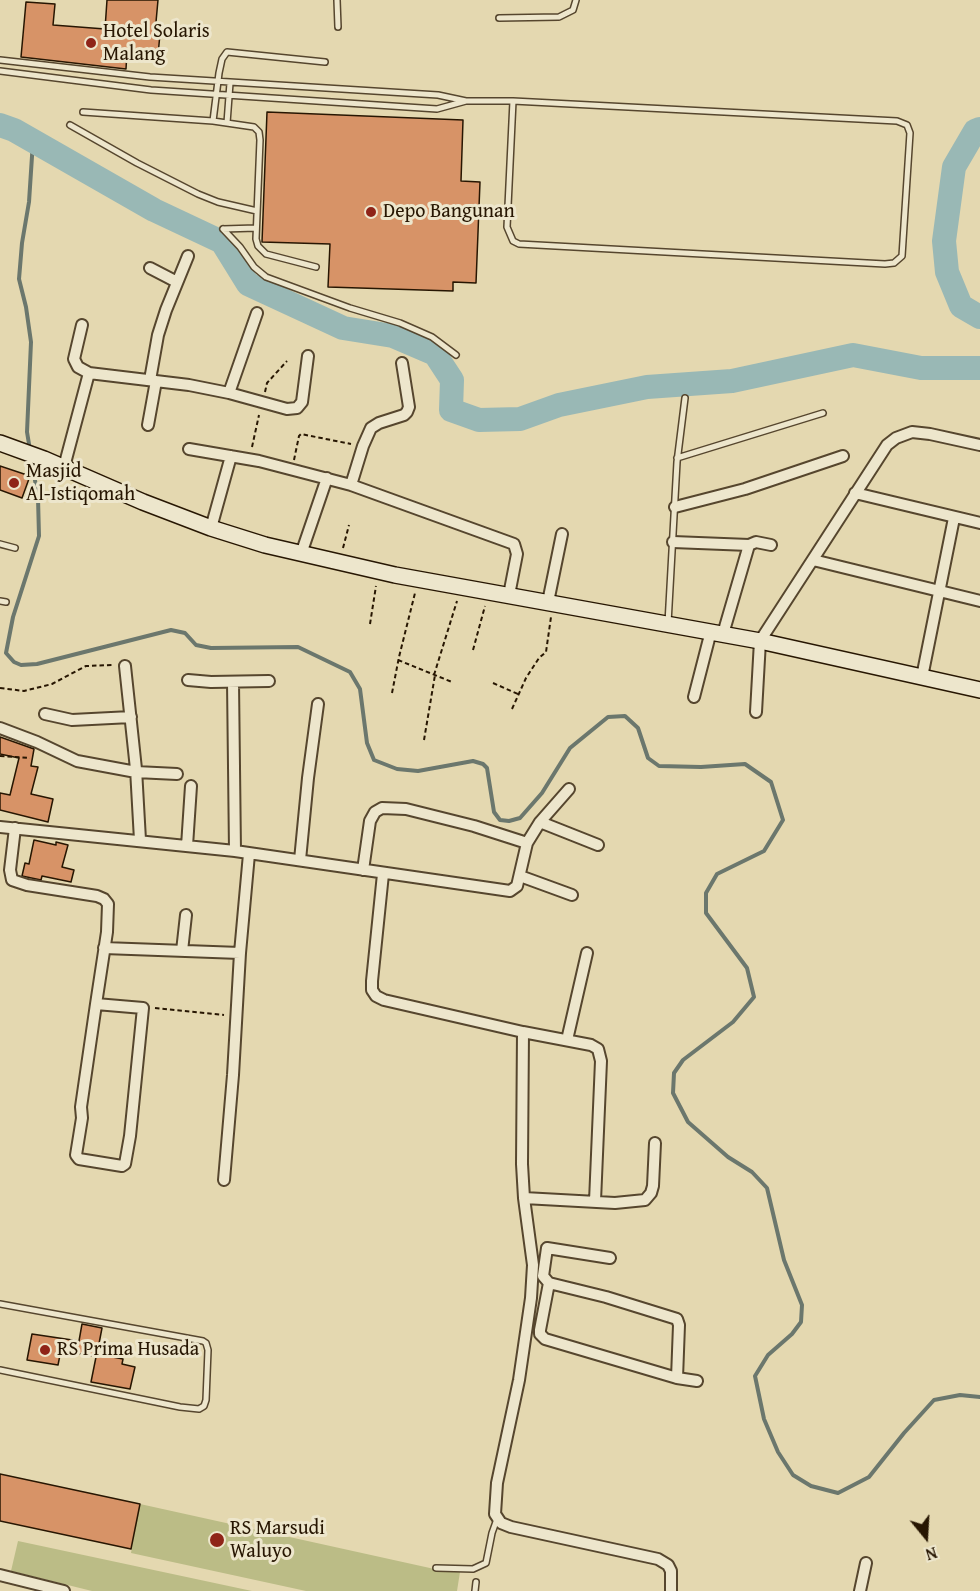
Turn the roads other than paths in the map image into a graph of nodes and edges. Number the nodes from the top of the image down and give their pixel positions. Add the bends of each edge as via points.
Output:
1 (336, 0) edge
2 (576, 0) edge
3 (499, 18) dead end
4 (338, 27) dead end
5 (0, 60) edge
6 (325, 62) dead end
7 (42, 65) junction
8 (0, 71) edge
9 (41, 77) junction
10 (218, 82) junction
11 (231, 83) junction
12 (217, 95) junction
13 (230, 96) junction
14 (466, 101) junction
15 (513, 101) junction
16 (83, 112) dead end
17 (213, 121) junction
18 (227, 123) junction
19 (70, 125) dead end
20 (257, 211) junction
21 (256, 228) junction
22 (188, 256) dead end
23 (316, 267) dead end
24 (150, 268) dead end
25 (177, 282) junction
26 (257, 313) dead end
27 (82, 325) dead end
28 (456, 355) dead end
29 (308, 356) dead end
30 (402, 363) dead end
31 (89, 373) junction
32 (153, 380) junction
33 (229, 393) junction
34 (684, 398) dead end
35 (823, 412) dead end
36 (148, 425) dead end
37 (6, 445) edge
38 (980, 445) edge
39 (189, 448) dead end
40 (231, 456) junction
41 (843, 456) dead end
42 (678, 458) junction
43 (64, 467) junction
44 (327, 478) junction
45 (351, 485) junction
46 (855, 493) junction
47 (675, 507) junction
48 (954, 518) junction
49 (980, 523) edge
50 (211, 528) junction
51 (562, 534) dead end
52 (673, 542) junction
53 (0, 544) edge
54 (749, 545) junction
55 (771, 545) dead end
56 (15, 548) dead end
57 (301, 554) junction
58 (813, 560) junction
59 (939, 591) junction
60 (509, 595) junction
61 (980, 601) edge
62 (551, 602) junction
63 (668, 622) junction
64 (717, 632) junction
65 (760, 641) junction
66 (125, 666) road end
67 (922, 677) junction
68 (188, 681) dead end
69 (268, 681) dead end
70 (233, 682) junction
71 (980, 690) edge
72 (694, 697) dead end
73 (318, 704) dead end
74 (756, 712) dead end
75 (45, 714) dead end
76 (131, 717) junction
77 (0, 728) edge
78 (136, 772) junction
79 (177, 774) dead end
80 (191, 786) dead end
81 (569, 789) dead end
82 (540, 822) junction
83 (0, 827) edge
84 (15, 828) junction
85 (140, 840) junction
86 (527, 843) junction
87 (598, 845) dead end
88 (187, 846) junction
89 (235, 851) junction
90 (249, 854) junction
91 (300, 860) junction
92 (363, 870) junction
93 (383, 874) junction
94 (520, 876) junction
95 (572, 895) dead end
96 (186, 915) dead end
97 (104, 948) junction
98 (182, 951) junction
99 (587, 952) dead end
100 (240, 953) junction
101 (96, 1004) junction
102 (523, 1032) junction
103 (567, 1040) junction
104 (655, 1143) dead end
105 (224, 1180) dead end
106 (524, 1198) junction
107 (595, 1201) junction
108 (610, 1258) dead end
109 (549, 1283) junction
110 (531, 1298) junction
111 (545, 1300) junction
112 (0, 1304) edge
113 (529, 1316) junction
114 (542, 1319) junction
115 (0, 1370) edge
116 (677, 1378) junction
117 (697, 1381) dead end
118 (497, 1519) junction
119 (866, 1563) dead end
120 (436, 1568) dead end
121 (0, 1575) edge
122 (476, 1582) dead end
123 (64, 1591) edge
124 (475, 1591) edge
125 (671, 1591) edge
126 (860, 1591) edge

1 - 4 lane
2 - 3 lane via 573,9 558,17
5 - 7 lane
6 - 10 lane via 231,51 224,55
7 - 9 lane
7 - 10 lane
8 - 9 lane
9 - 12 lane
10 - 11 lane
10 - 12 lane
11 - 13 lane
11 - 14 lane via 438,95
12 - 13 lane
12 - 17 lane
13 - 14 lane via 437,108
13 - 18 lane
14 - 15 lane
15 - 15 lane via 507,227 513,241 519,244 885,264 902,256 910,133 903,123
16 - 17 lane
17 - 18 lane
18 - 20 lane via 249,125 259,132
19 - 20 lane via 198,194
20 - 21 lane
21 - 23 lane via 258,246 266,254
21 - 28 lane via 223,229 260,273 400,323 432,337
22 - 25 street
24 - 25 street
25 - 32 street via 158,335
26 - 33 street
27 - 31 street via 74,359 78,367
29 - 33 street via 302,402 297,408 287,409
30 - 45 street via 407,412 371,428
31 - 32 street
31 - 43 street
32 - 33 street
32 - 36 street
34 - 42 lane
35 - 42 lane
37 - 43 street
38 - 46 street via 930,434 904,434 887,445
39 - 40 street
40 - 44 street
40 - 50 street
41 - 47 street via 745,489
42 - 47 lane
43 - 50 street
44 - 45 street
44 - 57 street
45 - 60 street via 514,544 517,558
46 - 48 street
46 - 58 street
47 - 52 lane
48 - 49 street
48 - 59 street
50 - 57 street
51 - 62 street
52 - 54 street
52 - 63 lane
53 - 56 lane
54 - 55 street
54 - 64 street
57 - 60 street
58 - 59 street
58 - 65 street
59 - 61 street
59 - 67 street
60 - 62 street
62 - 63 street
63 - 64 street
64 - 65 street
64 - 72 street
65 - 67 street
65 - 74 street
66 - 76 street
67 - 71 street
68 - 70 street
69 - 70 street
70 - 89 street
73 - 91 street
75 - 76 street via 72,720
76 - 78 street
77 - 78 street via 77,761
78 - 79 street
78 - 85 street
80 - 88 street
81 - 82 street
82 - 86 street
82 - 87 street
83 - 84 street
84 - 85 street
84 - 97 street via 12,880 104,899 109,912
85 - 88 street
86 - 92 street via 406,808 382,808 370,821
86 - 94 street
88 - 89 street
89 - 90 street
90 - 91 street
90 - 100 street
91 - 92 street
92 - 93 street
93 - 94 street via 510,891 516,889
93 - 102 street via 371,986 376,996
94 - 95 street
96 - 98 street
97 - 98 street
97 - 101 street
98 - 100 street
99 - 103 street
100 - 105 street
101 - 101 street via 143,1008 130,1136 125,1164 118,1167 79,1159 76,1155
102 - 103 street
102 - 106 street
103 - 107 street via 595,1047 601,1057
104 - 107 street via 649,1197 627,1203
106 - 107 street
106 - 110 street via 533,1265
108 - 109 street via 548,1248 543,1276
109 - 111 street
109 - 116 street via 677,1319
110 - 111 street
110 - 113 street
111 - 114 street
112 - 115 lane via 202,1341 208,1350 206,1400 199,1409 180,1407
113 - 114 street
113 - 118 street via 497,1483
114 - 116 street via 540,1334 545,1340
116 - 117 street
118 - 120 lane via 486,1563 473,1569
118 - 125 street via 511,1527 658,1559 671,1571
119 - 126 street
121 - 123 street
122 - 124 lane

